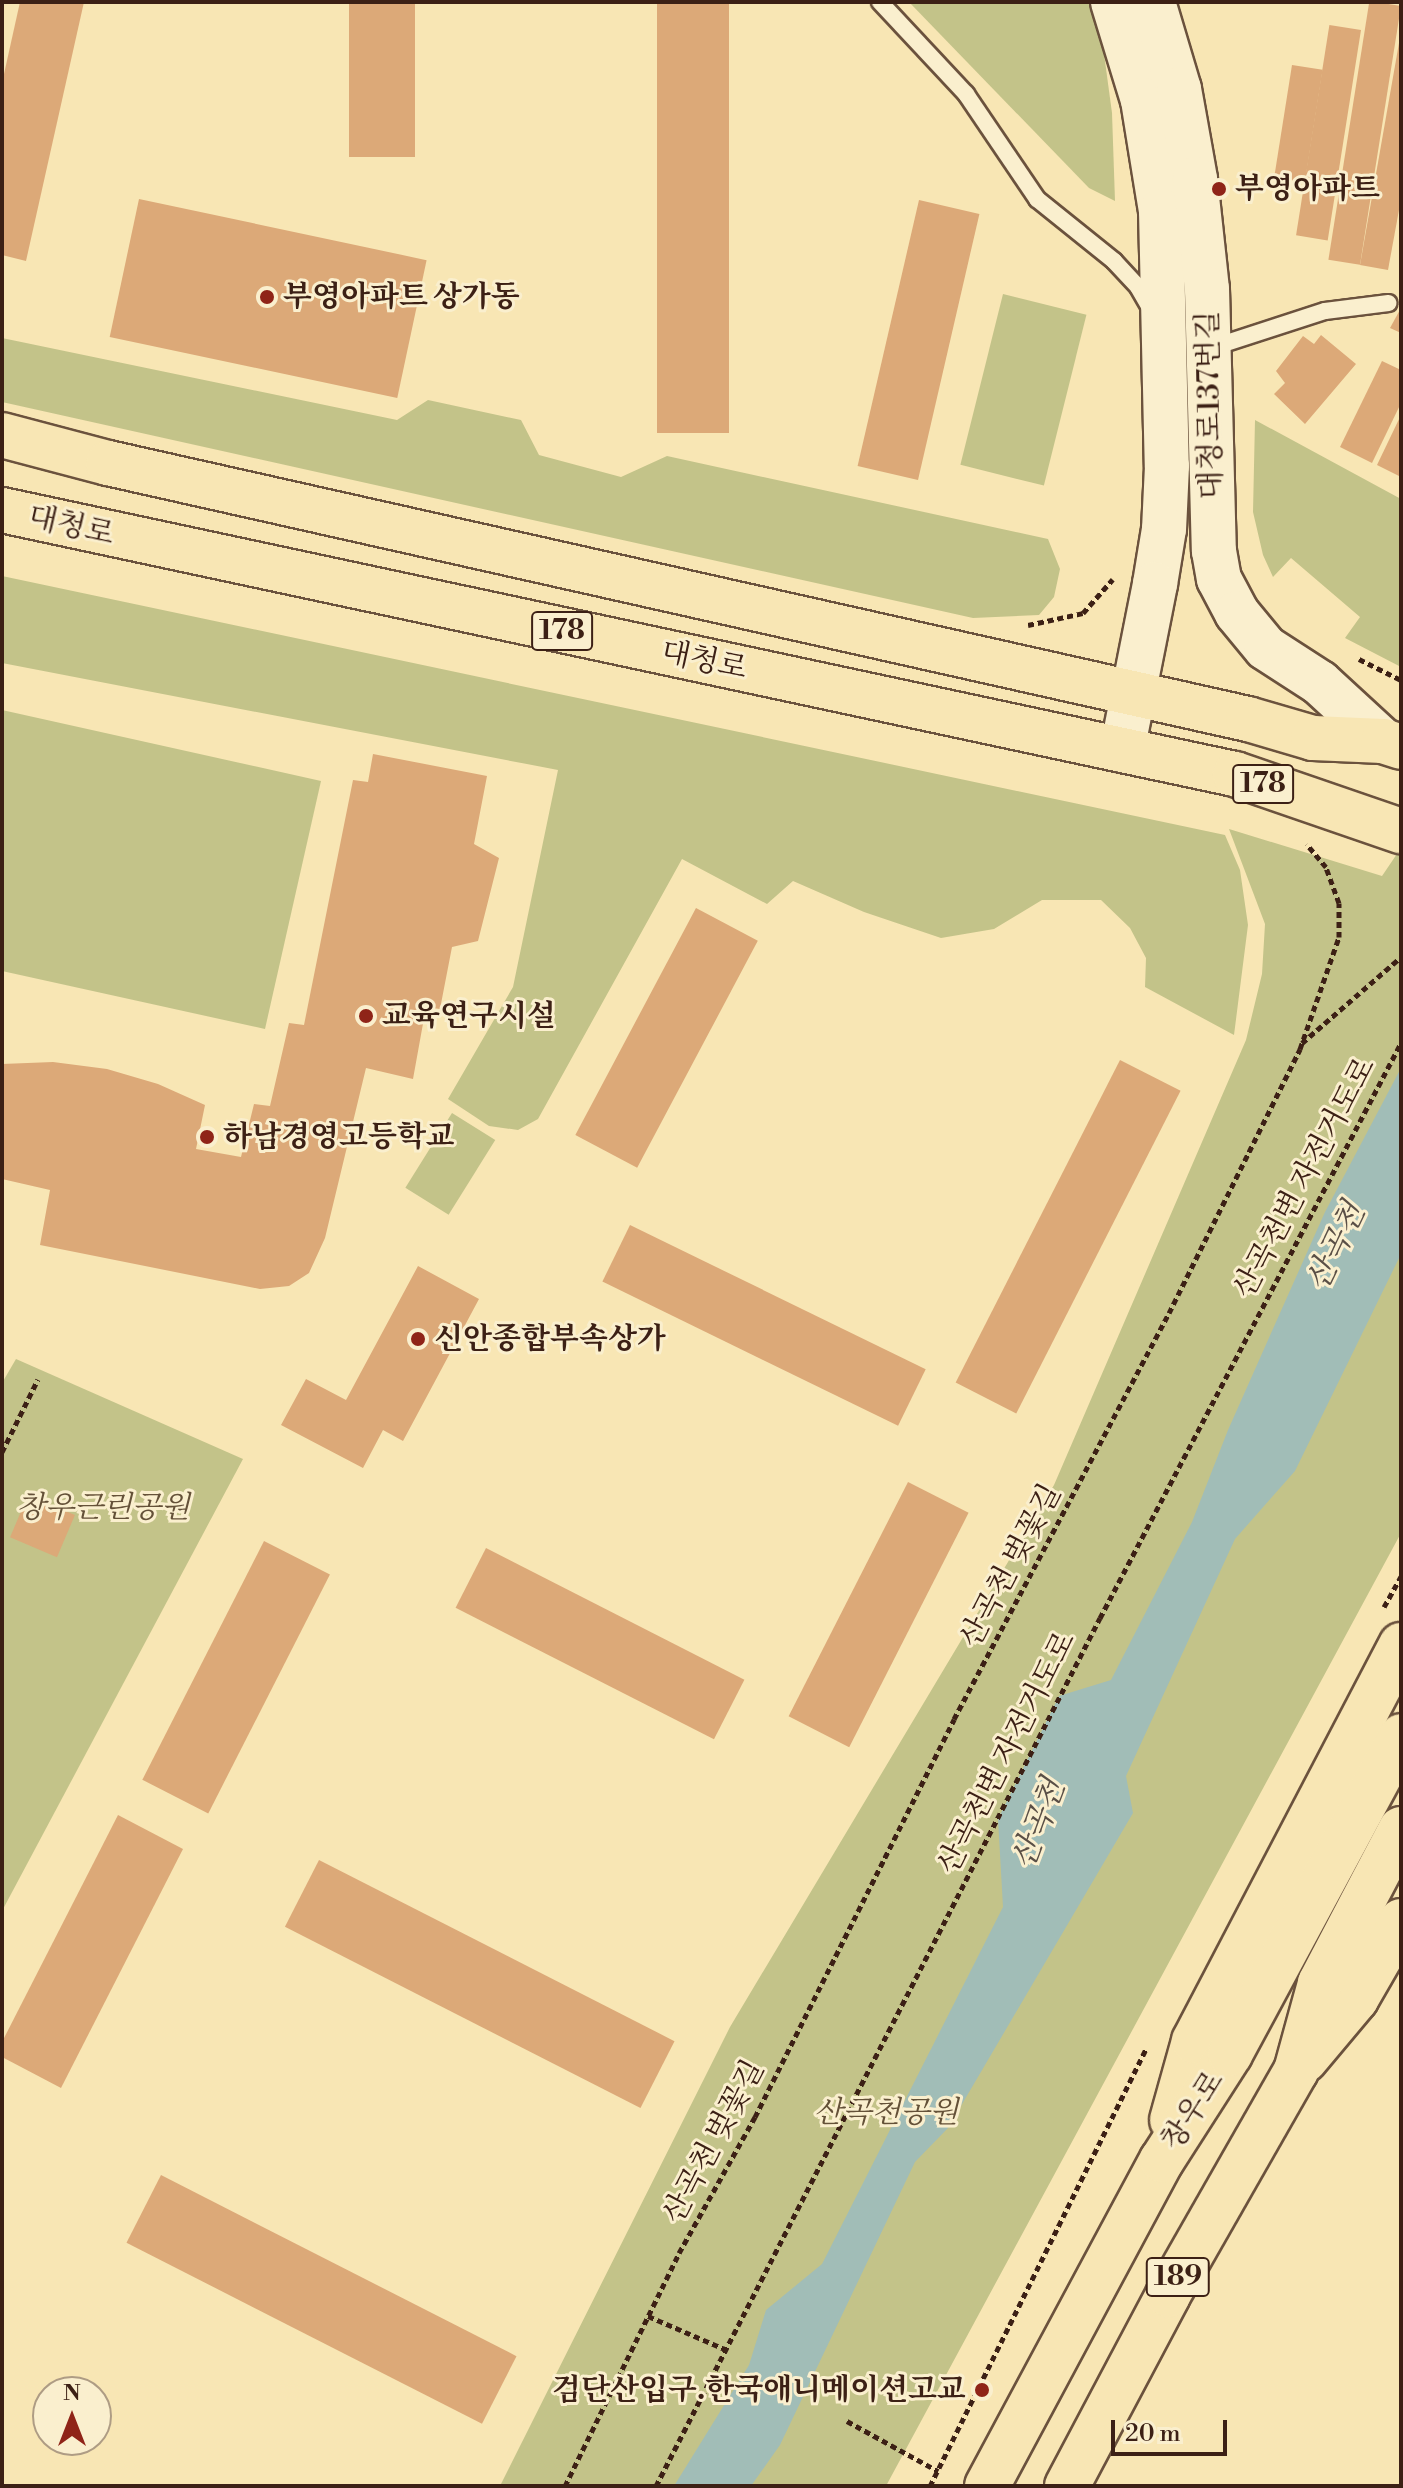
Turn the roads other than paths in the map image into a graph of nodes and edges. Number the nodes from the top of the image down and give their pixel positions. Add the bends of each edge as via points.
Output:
1 (880, 2) edge
2 (1113, 2) edge
3 (1153, 2) edge
4 (1388, 303) dead end
5 (1165, 334) junction
6 (1210, 348) junction
7 (2, 435) edge
8 (2, 510) edge
9 (1133, 694) junction
10 (1392, 744) edge
11 (1122, 750) junction
12 (1401, 831) edge
13 (1401, 1645) edge
14 (1401, 1736) edge
15 (1401, 1829) edge
16 (1401, 1921) edge
17 (1296, 2071) junction
18 (1162, 2160) junction
19 (987, 2486) edge
20 (1067, 2486) edge

1 - 5 lane via 966,94 1037,199 1138,287
2 - 5 main road, 대청로137번길 via 1143,100 1161,211
3 - 6 main road, 대청로137번길 via 1179,89 1195,179
4 - 6 lane via 1325,311
5 - 9 main road, 대청로137번길 via 1164,529
6 - 10 main road, 대청로137번길 via 1214,551 1227,597 1266,648 1320,683
7 - 9 main road, 대청로 / 178 via 123,467
8 - 11 main road, 대청로 / 178
9 - 10 main road, 대청로 / 178 via 1313,738
9 - 11 main road, 대청로137번길
11 - 12 main road, 대청로 / 178 via 1235,774
13 - 18 main road via 1194,2041
14 - 18 main road, 창우로 / 189 via 1230,2054
15 - 17 main road, 189 via 1320,1983
16 - 17 main road via 1356,1999
17 - 20 main road, 189
18 - 19 main road, 창우로 / 189

